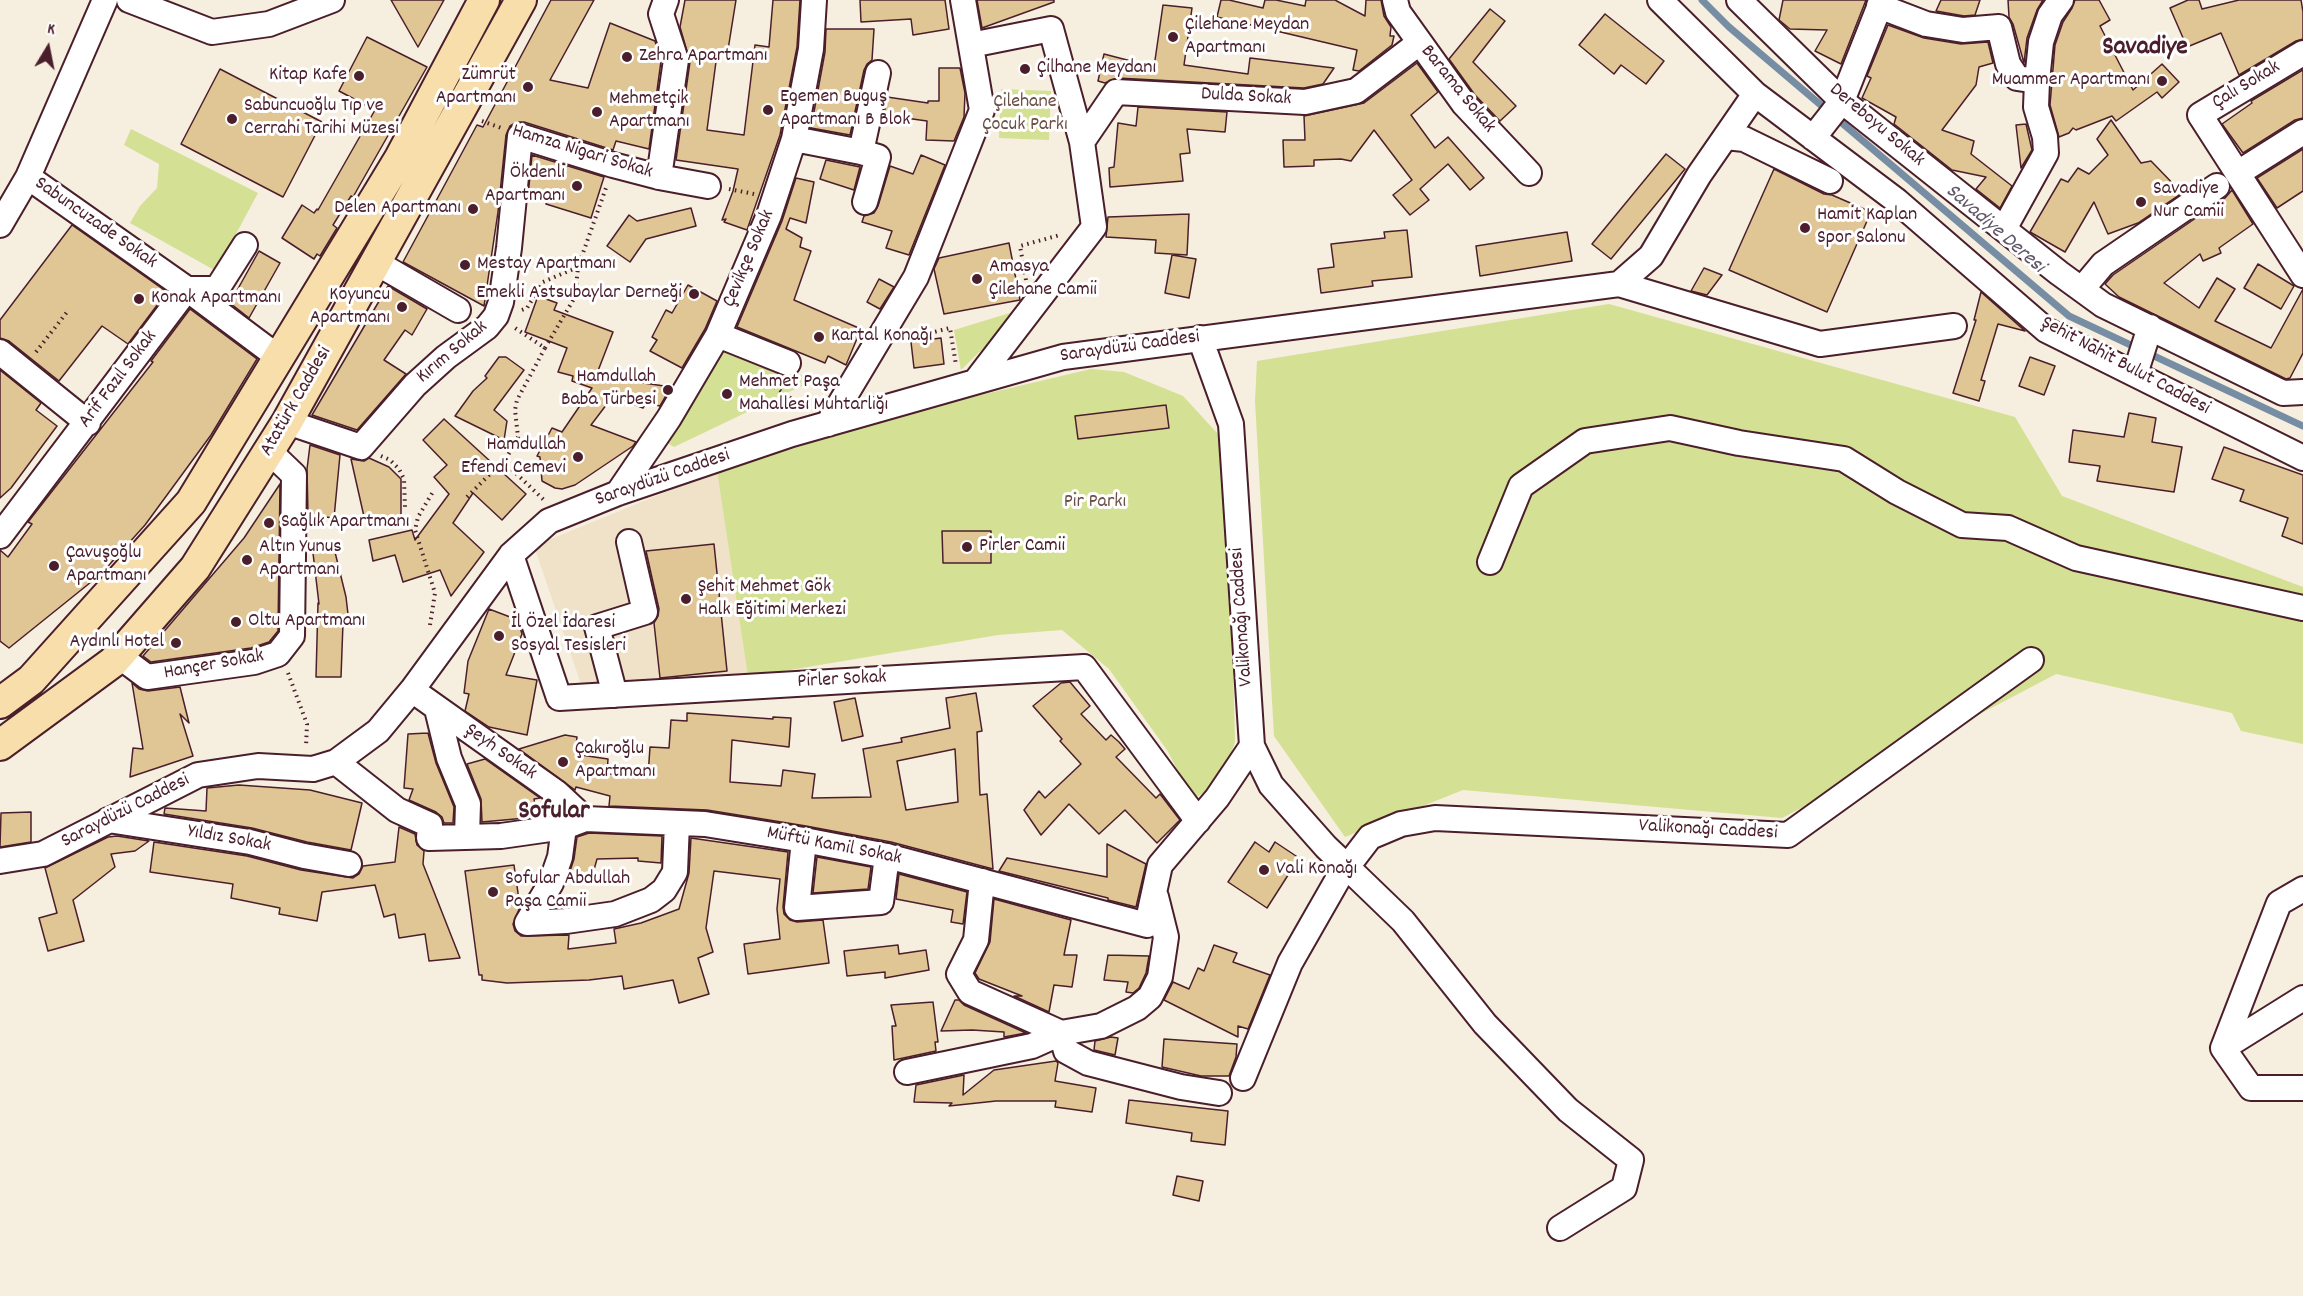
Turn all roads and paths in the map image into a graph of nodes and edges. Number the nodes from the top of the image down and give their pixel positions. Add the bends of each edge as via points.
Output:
1 (105, 0) edge
2 (129, 0) edge
3 (484, 0) edge
4 (521, 0) edge
5 (666, 0) edge
6 (814, 0) edge
7 (963, 0) edge
8 (1395, 0) edge
9 (1660, 0) edge
10 (1740, 0) edge
11 (2061, 0) edge
12 (327, 1) edge
13 (1881, 3) edge
14 (970, 38) junction
15 (1419, 43) junction
16 (2303, 53) edge
17 (878, 74) dead end
18 (2037, 81) junction
19 (1755, 94) junction
20 (1842, 101) junction
21 (459, 111) junction
22 (2303, 132) edge
23 (520, 136) junction
24 (1726, 137) junction
25 (1813, 138) junction
26 (794, 139) junction
27 (1082, 142) junction
28 (861, 152) junction
29 (613, 165) junction
30 (1529, 173) dead end
31 (2238, 173) junction
32 (28, 177) junction
33 (658, 177) junction
34 (1830, 181) dead end
35 (708, 186) joint
36 (2217, 186) dead end
37 (776, 197) junction
38 (865, 202) dead end
39 (0, 225) edge
40 (2004, 229) junction
41 (1090, 232) junction
42 (245, 245) dead end
43 (375, 262) junction
44 (578, 267) junction
45 (2303, 275) edge
46 (1619, 284) junction
47 (1027, 288) dead end
48 (187, 289) junction
49 (2082, 289) junction
50 (458, 310) dead end
51 (68, 312) dead end
52 (496, 316) junction
53 (1954, 327) dead end
54 (2148, 332) junction
55 (718, 335) junction
56 (1200, 338) junction
57 (903, 340) dead end
58 (544, 348) junction
59 (0, 352) edge
60 (278, 357) junction
61 (788, 363) dead end
62 (22, 369) junction
63 (2136, 370) junction
64 (761, 377) dead end
65 (967, 384) junction
66 (2303, 392) edge
67 (287, 422) junction
68 (88, 423) junction
69 (828, 424) junction
70 (361, 447) junction
71 (270, 452) junction
72 (2303, 458) edge
73 (503, 461) junction
74 (434, 490) dead end
75 (618, 493) junction
76 (466, 497) dead end
77 (405, 507) dead end
78 (561, 516) junction
79 (0, 536) edge
80 (629, 542) dead end
81 (511, 555) junction
82 (1490, 562) dead end
83 (2303, 608) edge
84 (278, 654) junction
85 (438, 655) junction
86 (119, 656) junction
87 (2031, 660) dead end
88 (412, 690) junction
89 (615, 695) junction
90 (0, 703) edge
91 (436, 709) junction
92 (0, 745) edge
93 (1252, 746) junction
94 (336, 762) junction
95 (305, 768) junction
96 (108, 820) junction
97 (1198, 821) junction
98 (575, 823) junction
99 (677, 823) junction
100 (467, 836) junction
101 (804, 840) junction
102 (887, 856) junction
103 (0, 861) edge
104 (349, 864) dead end
105 (1347, 867) junction
106 (982, 881) junction
107 (2303, 889) edge
108 (1155, 890) junction
109 (2303, 998) edge
110 (1061, 1033) junction
111 (2223, 1048) junction
112 (907, 1072) dead end
113 (1243, 1078) dead end
114 (2303, 1088) edge
115 (1219, 1093) dead end
116 (1560, 1228) dead end

1 - 32 street
2 - 12 street via 212,32 268,24
3 - 60 main road, Atatürk Caddesi via 400,158
4 - 21 main road, Atatürk Caddesi
5 - 33 street via 660,14 676,60
6 - 26 street, Çevikçe Sokak via 811,49
7 - 14 street
8 - 15 street, Barama Sokak via 1398,12
9 - 19 street, Şehit Nahit Bulut Caddesi
10 - 20 street, Dereboyu Sokak
11 - 18 street via 2050,15 2041,42
13 - 18 street via 1926,24 1963,30 2000,27 2008,64 2017,78
13 - 20 street
14 - 27 street via 1051,29
14 - 69 street via 982,110 916,277
15 - 27 street, Dulda Sokak via 1356,91 1305,102 1116,92
15 - 30 street, Barama Sokak via 1464,104
16 - 31 street, Çalı Sokak via 2200,115
17 - 28 street
18 - 40 street via 2036,107 2046,153
19 - 24 street
19 - 25 street, Şehit Nahit Bulut Caddesi
20 - 25 street
20 - 40 street, Dereboyu Sokak
21 - 23 path, Hamza Nigari Sokak
21 - 43 main road, Atatürk Caddesi
22 - 31 street
23 - 29 street, Hamza Nigari Sokak
23 - 52 street, Kırım Sokak via 509,248
24 - 34 street via 1744,140
24 - 46 street via 1651,256
25 - 63 street, Şehit Nahit Bulut Caddesi via 1897,201 2046,330
26 - 28 street
26 - 37 street, Çevikçe Sokak
27 - 41 street via 1094,227
28 - 38 street via 879,157
29 - 33 street, Hamza Nigari Sokak
29 - 44 path
31 - 45 street, Çalı Sokak
32 - 39 street
32 - 48 street, Sabuncuzade Sokak
33 - 35 street, Hamza Nigari Sokak
35 - 37 path
36 - 49 street via 2103,264
37 - 55 street, Çevikçe Sokak
40 - 49 street, Dereboyu Sokak
41 - 47 path via 1072,231 1020,246
41 - 65 street
42 - 48 street via 217,290
43 - 50 street
43 - 67 main road, Atatürk Caddesi
44 - 52 path via 543,282 527,308 514,316
44 - 58 path via 575,297
46 - 53 street via 1820,344
46 - 56 street, Saraydüzü Caddesi
48 - 60 street, Sabuncuzade Sokak
48 - 68 street, Arif Fazıl Sokak
49 - 54 street, Dereboyu Sokak
51 - 62 path
52 - 58 path
52 - 70 street, Kırım Sokak via 415,385
54 - 63 street
54 - 66 street, Dereboyu Sokak via 2283,393
55 - 61 street
55 - 75 street, Çevikçe Sokak
56 - 65 street, Saraydüzü Caddesi via 1063,357
56 - 93 street, Valikonağı Caddesi via 1231,424
57 - 65 path via 950,328
58 - 73 path via 517,400 518,437
59 - 62 street
60 - 90 main road, Atatürk Caddesi via 191,502 31,680
62 - 68 street
63 - 72 street, Şehit Nahit Bulut Caddesi
64 - 69 path
65 - 69 street, Saraydüzü Caddesi
67 - 70 street
67 - 71 main road, Atatürk Caddesi
68 - 79 street, Arif Fazıl Sokak
69 - 75 street, Saraydüzü Caddesi
70 - 77 path via 390,460 399,469 404,479
71 - 84 street, Hançer Sokak via 294,475 291,636
71 - 86 main road, Atatürk Caddesi via 195,568
73 - 76 path
73 - 78 path
74 - 85 path via 415,530 435,593 429,631
75 - 78 street, Saraydüzü Caddesi
78 - 81 street, Saraydüzü Caddesi via 549,521
80 - 89 street via 645,612 597,627
81 - 85 street, Saraydüzü Caddesi
81 - 89 street, Pirler Sokak via 559,698
82 - 83 street via 1521,486 1585,441 1670,428 1844,459 1962,525 2008,528 2076,558
84 - 86 street, Hançer Sokak via 254,662 147,677
84 - 95 path via 307,724
85 - 88 street, Saraydüzü Caddesi
86 - 92 main road, Atatürk Caddesi
87 - 105 street, Valikonağı Caddesi via 1788,835 1434,818 1401,824 1370,837
88 - 91 street, Şeyh Sokak
88 - 94 street, Saraydüzü Caddesi via 378,731
89 - 97 street, Pirler Sokak via 1084,667
91 - 98 street, Şeyh Sokak via 557,793
91 - 100 street via 449,758 468,804
93 - 97 street, Müftü Kamil Sokak
93 - 105 street, Valikonağı Caddesi via 1271,786
94 - 95 street, Saraydüzü Caddesi
94 - 100 street, Müftü Kamil Sokak via 397,810 430,825 429,838
95 - 96 street, Saraydüzü Caddesi via 258,766 198,775
96 - 103 street, Saraydüzü Caddesi via 43,854
96 - 104 street, Yıldız Sokak via 250,842
97 - 108 street, Müftü Kamil Sokak via 1160,865
98 - 99 street, Müftü Kamil Sokak
98 - 99 street via 551,883 527,923 615,914 651,900 664,890 675,872
98 - 100 street, Müftü Kamil Sokak via 501,836
99 - 101 street, Müftü Kamil Sokak
101 - 102 street, Müftü Kamil Sokak
101 - 102 street via 797,908 880,902
102 - 106 street, Müftü Kamil Sokak
105 - 113 street via 1290,963
105 - 116 street, Valikonağı Caddesi via 1403,921 1485,1024 1568,1110 1631,1160 1624,1188
106 - 108 street, Müftü Kamil Sokak via 1147,925
106 - 110 street via 976,939 959,974 970,992
107 - 111 street via 2279,903
108 - 110 street via 1166,937 1160,977 1150,997 1101,1026
109 - 111 street
110 - 112 street via 1032,1046
110 - 115 street via 1066,1051 1088,1063
111 - 114 street via 2251,1088

